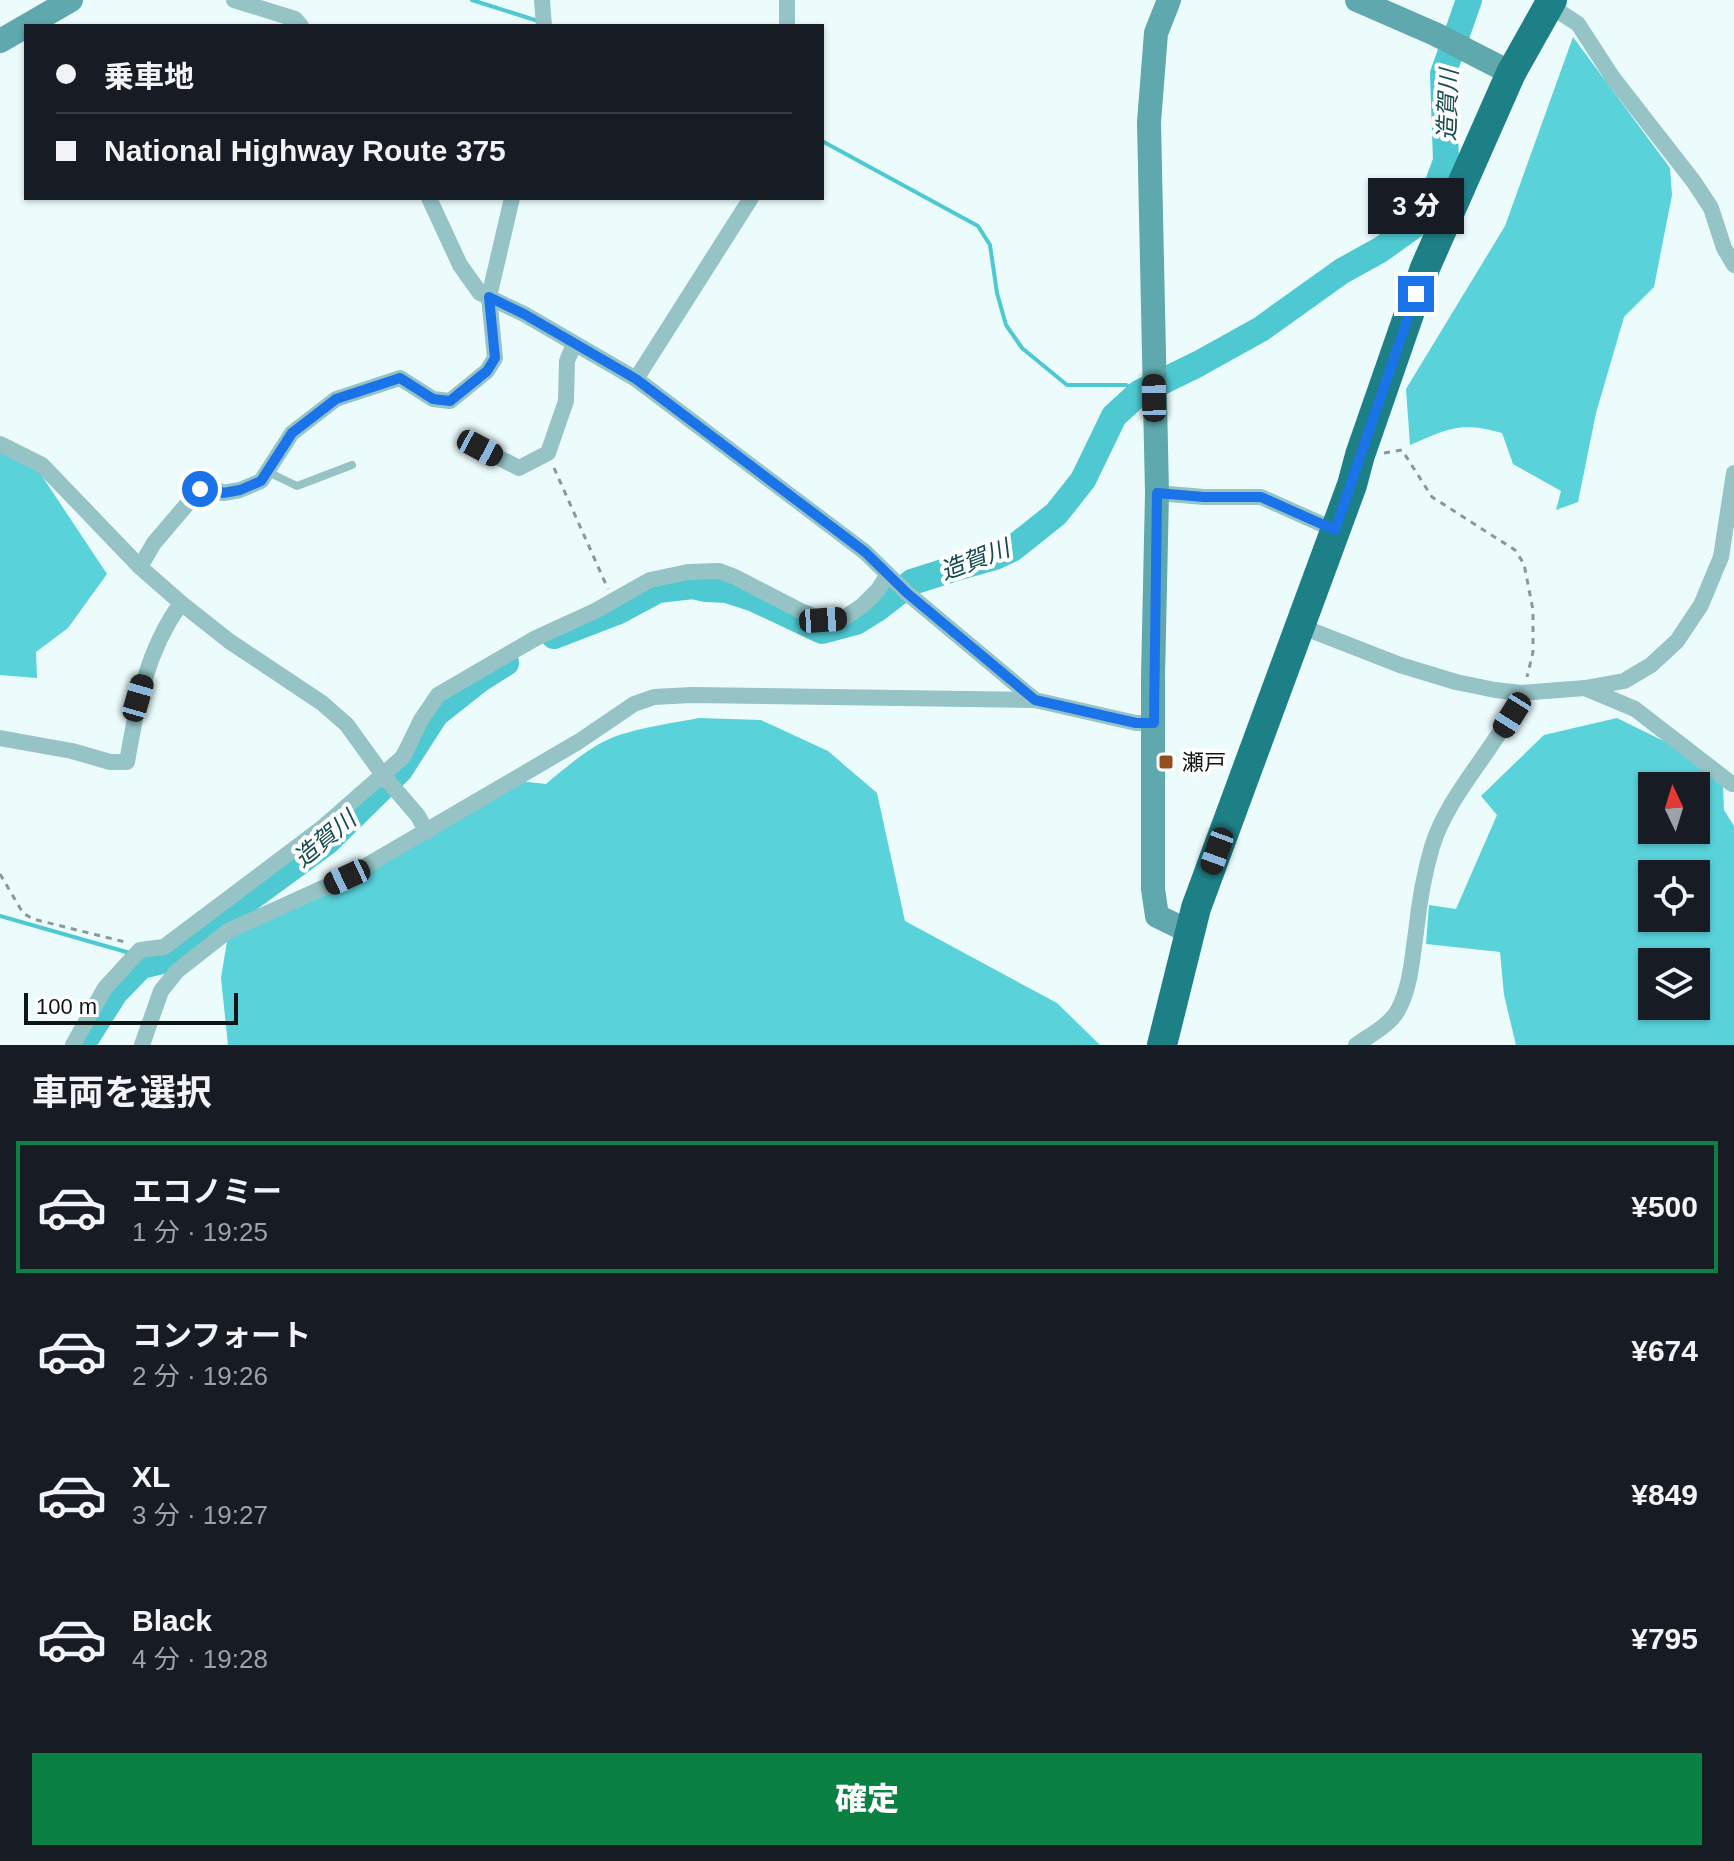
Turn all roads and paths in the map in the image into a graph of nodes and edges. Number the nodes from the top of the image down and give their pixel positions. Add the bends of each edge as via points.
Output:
1 (71, 0) edge
2 (234, 0) edge
3 (542, 0) edge
4 (787, 0) edge
5 (1169, 0) edge
6 (1357, 0) edge
7 (1547, 2) edge
8 (29, 24) edge
9 (299, 24) edge
10 (544, 24) edge
11 (787, 24) edge
12 (24, 27) edge
13 (0, 41) edge
14 (1511, 73) junction
15 (430, 200) edge
16 (512, 200) edge
17 (750, 200) edge
18 (1734, 265) edge
19 (489, 297) junction
20 (574, 344) junction
21 (636, 379) junction
22 (0, 444) edge
23 (480, 448) dead end
24 (548, 453) junction
25 (1360, 455) junction
26 (352, 465) dead end
27 (267, 471) junction
28 (1734, 473) edge
29 (1157, 493) junction
30 (1731, 517) edge
31 (1335, 530) junction
32 (140, 567) junction
33 (897, 583) junction
34 (613, 601) junction
35 (181, 603) junction
36 (1300, 626) junction
37 (1585, 688) junction
38 (1521, 693) junction
39 (1035, 700) junction
40 (1154, 723) junction
41 (0, 738) edge
42 (388, 781) junction
43 (1734, 783) edge
44 (427, 832) junction
45 (0, 874) edge
46 (1190, 932) junction
47 (140, 950) junction
48 (73, 1045) edge
49 (142, 1045) edge
50 (1162, 1045) edge
51 (1356, 1045) edge

1 - 8 street
2 - 9 street
3 - 10 street
4 - 11 street
5 - 29 street via 1156,33 1149,122
6 - 14 street
7 - 14 highway
7 - 18 street via 1578,24 1694,182 1711,208
12 - 13 street
14 - 25 highway via 1425,268
15 - 19 street via 460,265
16 - 19 street
17 - 21 street
19 - 20 street
19 - 27 street via 495,358 450,401 433,399 400,378 336,399 292,433
20 - 21 street
20 - 24 street via 567,361 566,401
21 - 33 street via 865,552
22 - 32 street via 42,465
23 - 24 street via 519,468
24 - 34 path
25 - 31 highway
25 - 38 path via 1402,450 1432,497 1515,550 1524,564 1533,610 1533,652
26 - 27 lane via 297,486
27 - 32 street via 261,481 240,490 200,489
28 - 30 street
29 - 31 street via 1261,497
29 - 40 street
30 - 37 street via 1701,605 1677,641 1624,681
31 - 36 highway
32 - 35 street
33 - 34 street via 878,590 844,618 823,620 719,571 650,580
33 - 39 street
34 - 42 street via 438,695
35 - 41 street via 147,668 127,762
35 - 42 street via 322,703 347,725
36 - 38 street via 1442,678
36 - 46 highway
37 - 38 street
37 - 43 street via 1635,709
38 - 51 street via 1442,821 1432,849 1410,978 1397,1012
39 - 40 street
39 - 44 street via 654,697 634,704
40 - 46 street via 1157,916
42 - 44 street
42 - 47 street via 164,947
44 - 49 street via 347,877 228,931 177,971 161,991
45 - 47 path via 23,913 33,919
46 - 50 highway
47 - 48 street via 105,988

